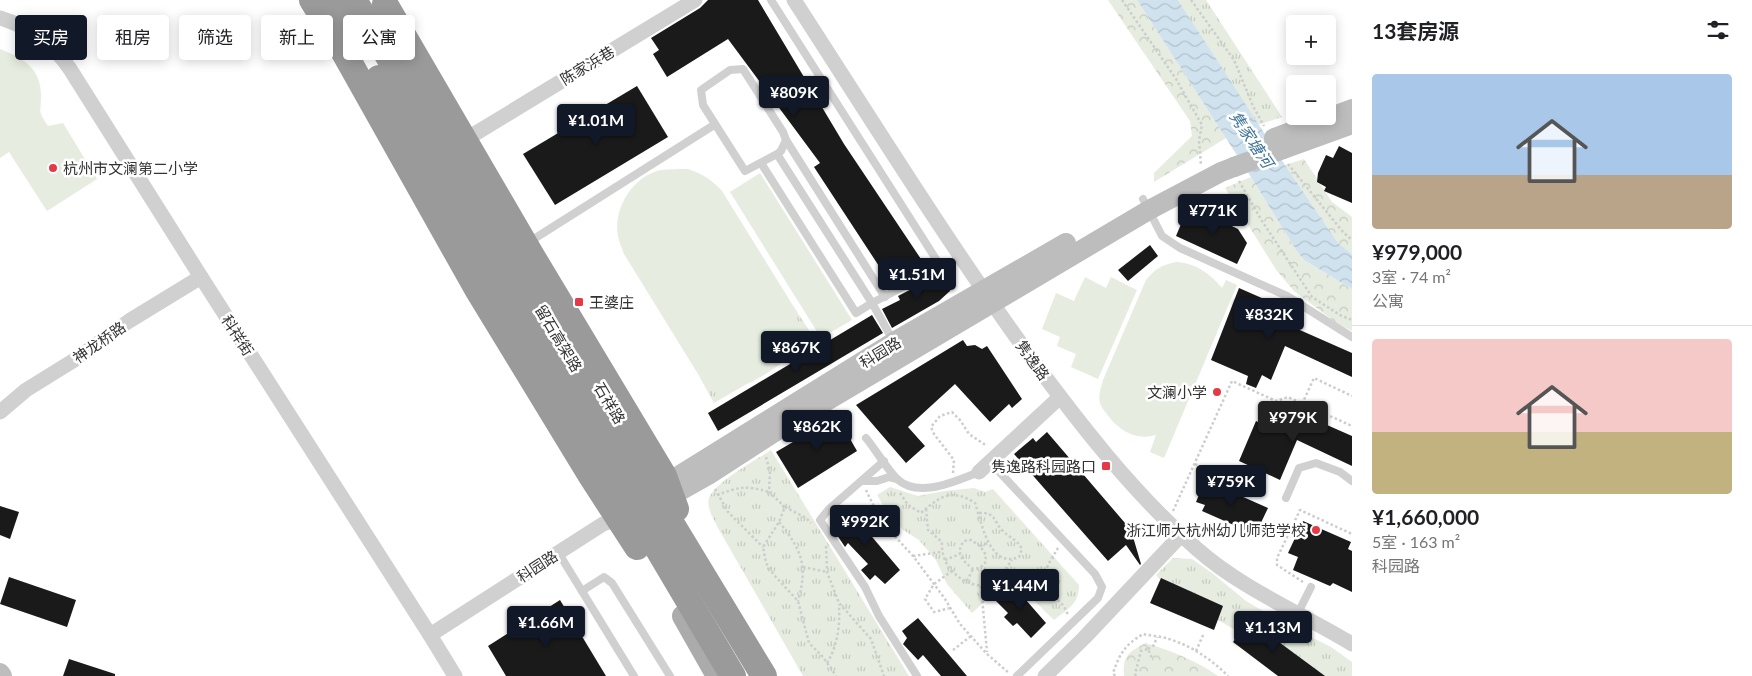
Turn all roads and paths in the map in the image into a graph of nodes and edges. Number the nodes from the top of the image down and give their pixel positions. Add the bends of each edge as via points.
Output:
1 (314, 0) edge
2 (333, 0) edge
3 (354, 0) edge
4 (695, 0) edge
5 (771, 0) edge
6 (794, 0) edge
7 (1122, 0) edge
8 (1191, 0) edge
9 (378, 1) edge
10 (0, 18) edge
11 (1352, 109) edge
12 (1352, 124) edge
13 (714, 125) junction
14 (786, 140) junction
15 (1277, 144) junction
16 (455, 146) junction
17 (777, 154) junction
18 (761, 163) junction
19 (1230, 164) junction
20 (1201, 169) junction
21 (1146, 204) junction
22 (1352, 240) edge
23 (517, 250) junction
24 (201, 277) junction
25 (885, 297) junction
26 (987, 297) junction
27 (872, 303) junction
28 (1352, 320) edge
29 (1352, 337) edge
30 (894, 342) junction
31 (1352, 396) edge
32 (1060, 397) junction
33 (1302, 404) junction
34 (0, 412) edge
35 (1352, 426) edge
36 (866, 438) dead end
37 (758, 443) junction
38 (995, 458) junction
39 (884, 461) junction
40 (1194, 464) junction
41 (979, 472) joint
42 (708, 475) junction
43 (900, 481) junction
44 (1352, 481) edge
45 (862, 482) junction
46 (953, 482) junction
47 (1242, 485) dead end
48 (664, 492) junction
49 (769, 492) junction
50 (718, 495) junction
51 (1286, 498) dead end
52 (785, 507) junction
53 (926, 509) junction
54 (979, 513) junction
55 (626, 515) junction
56 (1169, 521) junction
57 (779, 522) junction
58 (812, 524) dead end
59 (1182, 534) junction
60 (1352, 534) edge
61 (1062, 540) junction
62 (988, 543) junction
63 (826, 545) dead end
64 (980, 546) junction
65 (763, 547) junction
66 (558, 552) junction
67 (941, 552) junction
68 (960, 554) junction
69 (913, 556) junction
70 (945, 560) junction
71 (1012, 560) junction
72 (697, 566) junction
73 (803, 568) junction
74 (972, 569) junction
75 (952, 571) junction
76 (827, 572) junction
77 (967, 582) junction
78 (934, 584) junction
79 (981, 586) junction
80 (1311, 586) joint
81 (582, 591) junction
82 (798, 601) junction
83 (839, 603) junction
84 (950, 608) junction
85 (1298, 613) junction
86 (1072, 624) junction
87 (1204, 633) dead end
88 (430, 635) junction
89 (970, 636) junction
90 (1157, 637) junction
91 (1352, 644) edge
92 (1148, 649) junction
93 (953, 650) dead end
94 (1196, 651) junction
95 (987, 654) junction
96 (1152, 658) dead end
97 (827, 663) junction
98 (455, 676) edge
99 (634, 676) edge
100 (670, 676) edge
101 (718, 676) edge
102 (733, 676) edge
103 (764, 676) edge
104 (778, 676) edge
105 (836, 676) edge
106 (884, 676) edge
107 (917, 676) edge
108 (1012, 676) edge
109 (1017, 676) edge
110 (1045, 676) edge
111 (1115, 676) edge
112 (1136, 676) edge
113 (1228, 676) edge

1 - 55 main road via 433,188
1 - 101 highway, bridge via 477,289
2 - 102 highway, 留石高架路, bridge
3 - 72 highway, 留石高架路, bridge
4 - 16 street, 陈家浜巷
5 - 25 lane via 941,267
6 - 26 street, 隽逸路
7 - 20 path via 1176,79 1202,124 1199,140
8 - 15 path via 1234,60 1253,106
9 - 16 main road, 石祥路
9 - 72 highway, bridge via 664,476
10 - 24 street, 科祥街 via 28,29 60,55
11 - 15 street, 科园路
12 - 15 street, 科园路
13 - 14 lane via 703,105 701,90 730,70 743,69
13 - 18 lane via 745,171
13 - 23 lane
14 - 17 lane
14 - 25 lane
15 - 19 street, 科园路
15 - 22 path
16 - 23 main road, 石祥路
17 - 18 lane
17 - 27 lane
18 - 27 lane via 856,313
19 - 20 street, 科园路
19 - 21 street, 科园路 via 1221,172
19 - 28 path via 1262,221 1312,297
20 - 21 street, 科园路
21 - 26 street, 科园路
21 - 29 lane via 1162,236 1180,248 1287,296
23 - 48 main road, 石祥路
24 - 34 street, 神龙桥路 via 26,390
24 - 88 street, 科祥街
25 - 27 lane
26 - 30 street, 科园路
26 - 32 street, 隽逸路
26 - 37 street, 科园路
27 - 30 lane
30 - 48 street, 科园路
31 - 33 path via 1314,378
32 - 38 street
32 - 56 street, 隽逸路 via 1139,492
33 - 35 path
33 - 40 path via 1288,397 1276,401 1232,382
36 - 39 lane
37 - 42 street, 科园路
37 - 49 path via 767,458
38 - 41 street
38 - 46 path via 969,434 952,412 940,416 932,427 954,460
38 - 61 lane
39 - 43 lane
39 - 45 lane
40 - 47 path
40 - 56 path
41 - 46 lane
42 - 48 street, 科园路
42 - 50 path
43 - 45 lane via 889,477 877,482
43 - 46 lane via 910,487 928,488
43 - 53 path via 900,493 908,505 921,513
44 - 51 lane via 1340,472 1316,463 1299,468
45 - 69 path via 881,522
45 - 107 lane via 820,520 865,587 879,616
48 - 55 street, 科园路
48 - 104 main road, 石祥路
49 - 50 path via 739,487
49 - 52 path
50 - 65 path via 728,512
52 - 57 path
52 - 58 path
53 - 54 path via 936,500 951,494 975,503
53 - 67 path via 928,530 942,542
54 - 62 path
54 - 71 path via 986,512 994,517 1002,531 1018,541 1022,549 1019,557
55 - 66 street, 科园路 via 603,524
55 - 101 main road
56 - 59 street, 隽逸路
57 - 65 path
57 - 73 path via 799,552
59 - 85 street, 隽逸路 via 1230,574
59 - 110 street
60 - 80 path via 1300,510 1277,558 1277,565
61 - 86 path via 1045,570 1044,580 1047,590 1063,604
61 - 86 lane via 1095,574 1102,588 1098,598
62 - 64 path
62 - 71 path via 1000,556
63 - 76 path
64 - 68 path via 971,540 964,541
64 - 74 path via 986,555 986,563
65 - 82 path via 766,563
66 - 81 lane
66 - 88 street, 科园路
67 - 69 path
67 - 70 path
68 - 70 path
68 - 74 path
69 - 78 path
70 - 75 path
71 - 79 path via 1000,577 988,586
72 - 103 highway, 留石高架路, bridge
73 - 76 path
73 - 82 path
74 - 77 path
75 - 77 path
75 - 78 path
76 - 83 path
77 - 79 path
78 - 84 path
78 - 84 path via 925,598 934,612
79 - 95 path
80 - 85 lane
81 - 99 lane
81 - 100 lane via 604,578 612,583
82 - 97 path via 809,644
83 - 97 path via 836,644
83 - 106 path via 871,639
84 - 89 path
85 - 91 street, 隽逸路
86 - 109 lane
87 - 94 path
88 - 98 street, 科祥街
89 - 93 path
89 - 95 path
90 - 92 path
90 - 94 path
90 - 111 path via 1142,634 1131,641 1119,656
92 - 96 path
92 - 112 path via 1141,650
94 - 113 path
95 - 108 path
97 - 105 path

